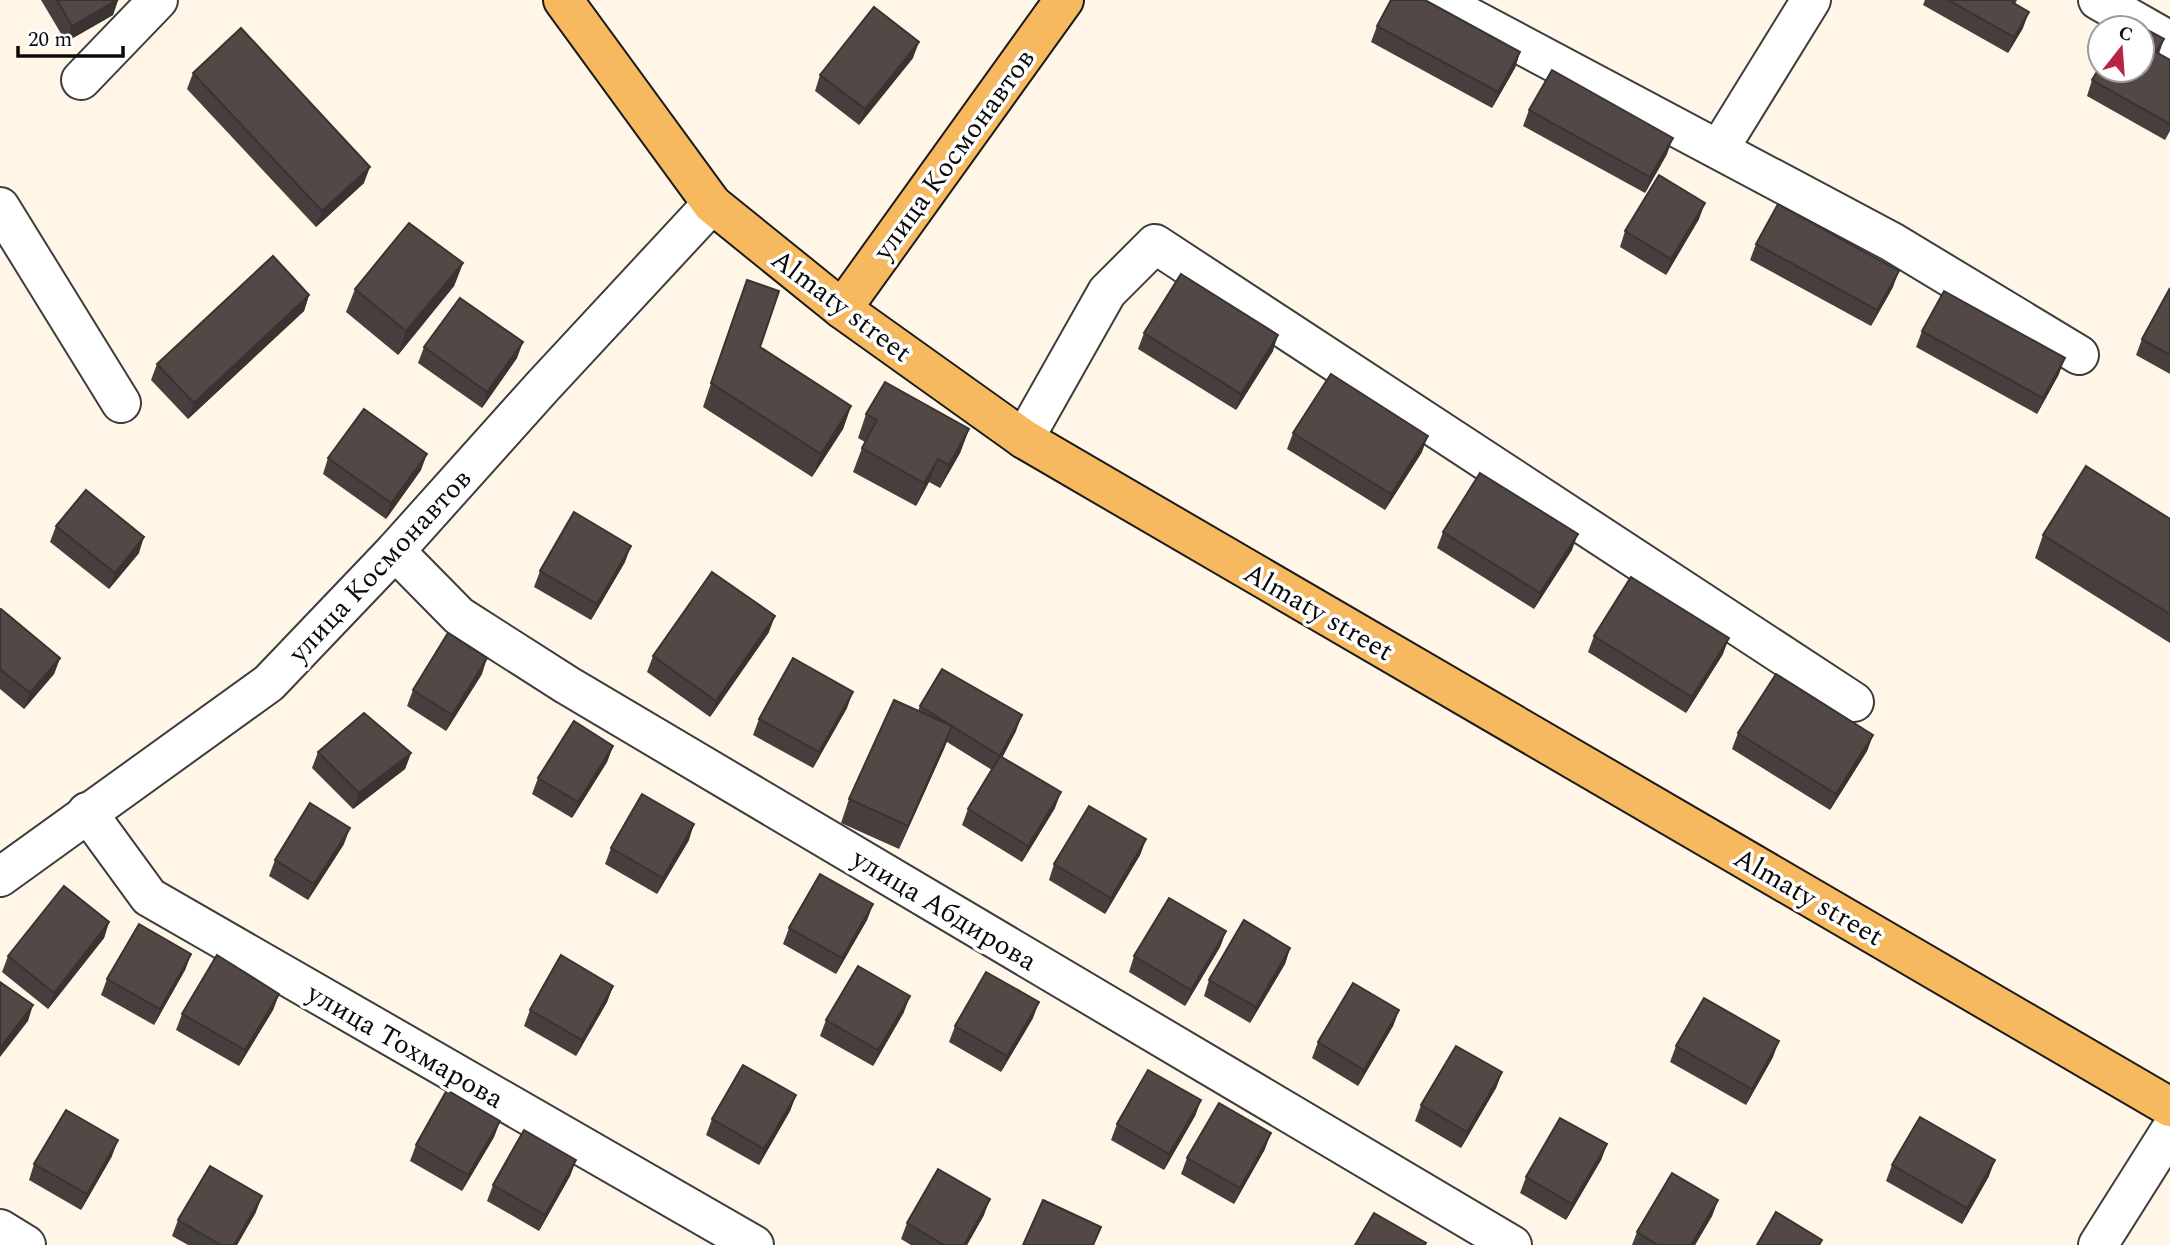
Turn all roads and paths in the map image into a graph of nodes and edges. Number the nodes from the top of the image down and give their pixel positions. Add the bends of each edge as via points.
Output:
1 (158, 0) edge
2 (563, 0) edge
3 (1064, 0) edge
4 (1437, 0) edge
5 (1811, 0) edge
6 (2098, 0) edge
7 (2170, 41) edge
8 (81, 80) dead end
9 (1719, 149) junction
10 (712, 204) junction
11 (0, 207) edge
12 (842, 309) junction
13 (2079, 355) dead end
14 (121, 403) dead end
15 (1024, 439) junction
16 (396, 551) junction
17 (1854, 702) dead end
18 (87, 812) junction
19 (0, 877) edge
20 (2170, 1107) edge
21 (2170, 1131) edge
22 (0, 1229) edge
23 (738, 1241) edge
24 (26, 1245) edge
25 (1512, 1245) edge
26 (2098, 1245) edge

1 - 8 street
2 - 10 main road, Almaty street
3 - 12 main road, улица Космонавтов
4 - 9 street
5 - 9 street
6 - 7 street
9 - 13 street via 1892,242
10 - 12 main road, Almaty street
10 - 16 street, улица Космонавтов
11 - 14 street
12 - 15 main road, Almaty street
15 - 17 street via 1107,292 1156,244
15 - 20 main road, Almaty street
16 - 18 street, улица Космонавтов via 269,682
16 - 25 street, улица Абдирова via 458,616 567,685
18 - 19 street, улица Космонавтов
18 - 23 street, улица Тохмарова via 149,897
21 - 26 street
22 - 24 street

